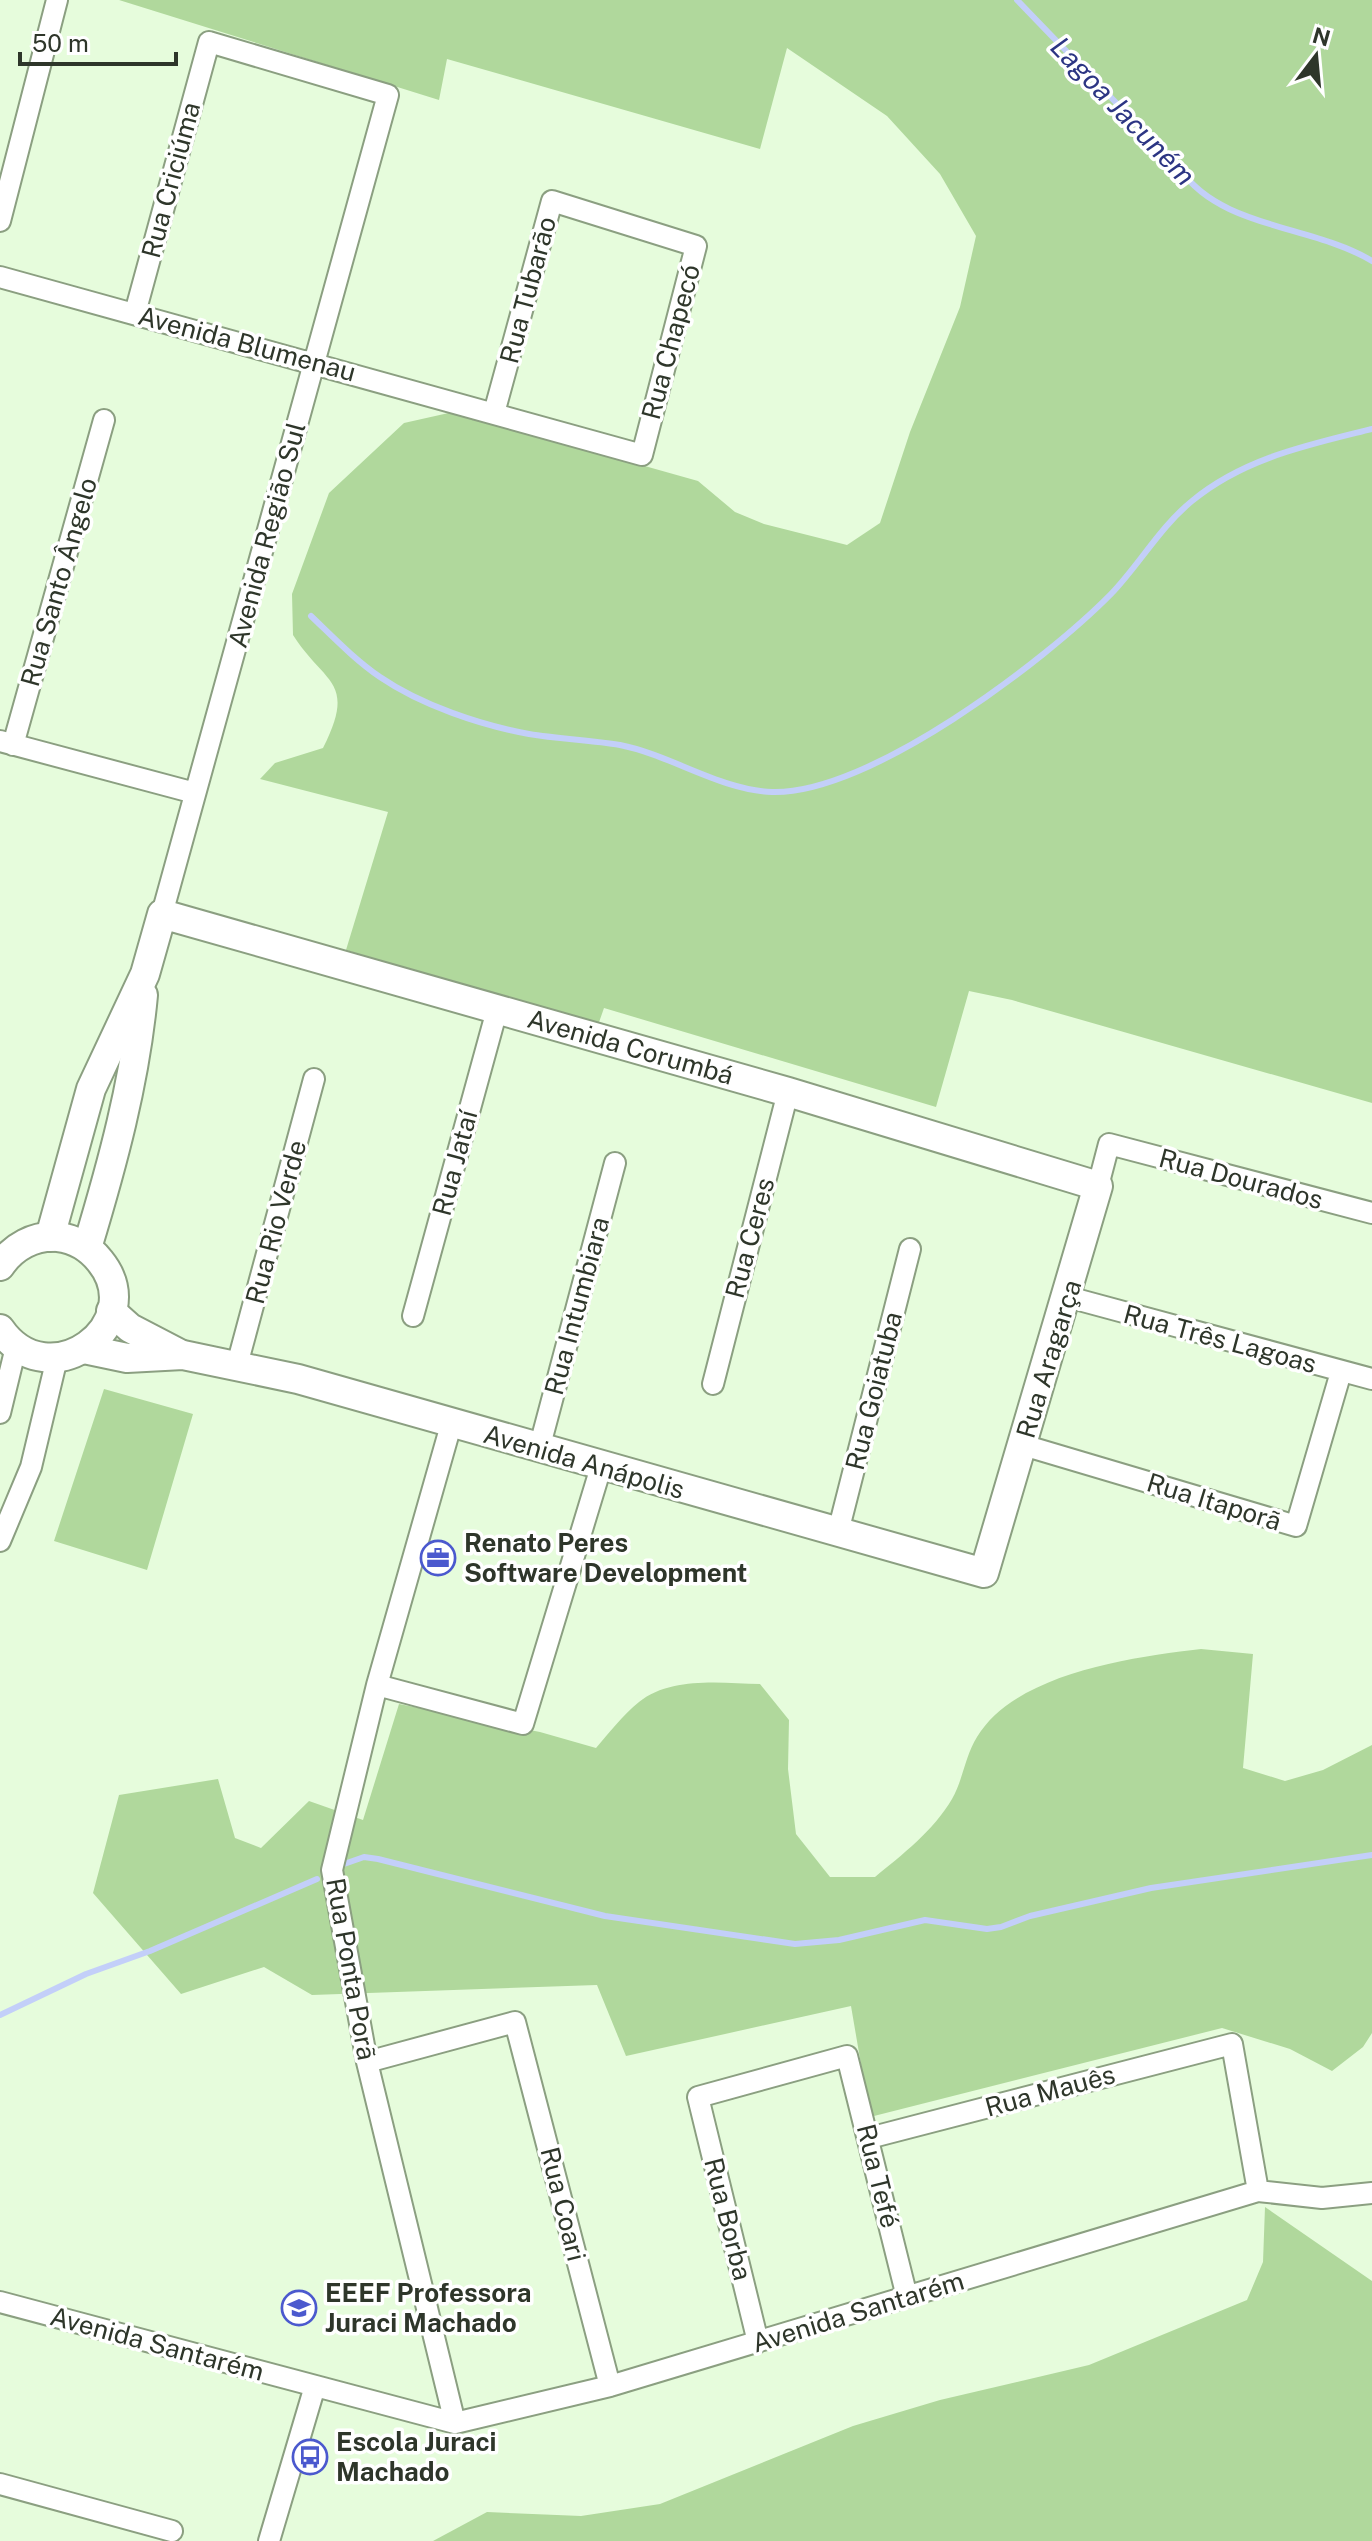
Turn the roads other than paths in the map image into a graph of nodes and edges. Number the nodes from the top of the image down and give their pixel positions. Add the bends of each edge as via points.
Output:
1 (57, 0) edge
2 (388, 95) joint
3 (0, 221) edge
4 (633, 225) joint
5 (0, 277) edge
6 (135, 313) junction
7 (315, 361) junction
8 (494, 413) junction
9 (104, 420) dead end
10 (642, 455) joint
11 (7, 743) edge
12 (195, 793) junction
13 (162, 914) junction
14 (145, 974) junction
15 (497, 1010) junction
16 (314, 1079) dead end
17 (788, 1092) junction
18 (1109, 1144) joint
19 (615, 1163) dead end
20 (1098, 1186) junction
21 (1372, 1213) edge
22 (50, 1237) junction
23 (87, 1248) junction
24 (910, 1249) dead end
25 (0, 1266) edge
26 (1068, 1297) junction
27 (111, 1311) junction
28 (413, 1316) dead end
29 (8, 1338) edge
30 (84, 1349) junction
31 (183, 1355) junction
32 (57, 1358) junction
33 (237, 1365) junction
34 (1341, 1372) junction
35 (1372, 1379) edge
36 (713, 1384) dead end
37 (0, 1413) edge
38 (451, 1425) junction
39 (1023, 1445) junction
40 (539, 1449) junction
41 (601, 1467) junction
42 (838, 1532) junction
43 (0, 1541) edge
44 (984, 1573) joint
45 (377, 1685) junction
46 (367, 2062) junction
47 (698, 2097) joint
48 (869, 2138) junction
49 (1258, 2191) junction
50 (1372, 2193) edge
51 (907, 2297) junction
52 (0, 2302) edge
53 (758, 2342) junction
54 (315, 2386) junction
55 (610, 2386) junction
56 (455, 2423) junction
57 (0, 2484) edge
58 (172, 2531) dead end
59 (269, 2541) edge

1 - 3 street
2 - 6 street, Rua Criciúma via 209,42
2 - 7 street, Avenida Região Sul
4 - 8 street, Rua Tubarão via 552,201
4 - 10 street, Rua Chapecó via 696,246
5 - 6 street, Avenida Blumenau
6 - 7 street, Avenida Blumenau
7 - 8 street, Avenida Blumenau
7 - 12 street, Avenida Região Sul
8 - 10 street, Avenida Blumenau
9 - 11 street, Rua Santo Ângelo
11 - 12 street
12 - 13 street, Avenida Região Sul
13 - 14 street, Avenida Região Sul
13 - 15 street, Avenida Corumbá
14 - 22 street, Avenida Região Sul via 91,1089
14 - 23 street, Avenida Região Sul via 139,1042 122,1125
15 - 17 street, Avenida Corumbá
15 - 28 street, Rua Jataí
16 - 33 street, Rua Rio Verde
17 - 20 street, Avenida Corumbá
17 - 36 street, Rua Ceres
18 - 20 street, Rua Aragarça
18 - 21 street, Rua Dourados
19 - 40 street, Rua Intumbiara
20 - 26 street, Rua Aragarça
22 - 23 street
22 - 25 street via 21,1245
23 - 27 street via 110,1279
24 - 42 street, Rua Goiatuba
26 - 34 street, Rua Três Lagoas
26 - 39 street, Rua Aragarça
27 - 30 street via 100,1335
27 - 31 street, Avenida Anápolis via 130,1328
29 - 32 street via 35,1356
29 - 37 street
30 - 31 street, Avenida Anápolis via 127,1358
30 - 32 street
31 - 33 street, Avenida Anápolis
32 - 43 street via 31,1467
33 - 38 street, Avenida Anápolis
34 - 35 street, Rua Três Lagoas
34 - 39 street, Rua Itaporã via 1296,1526
38 - 40 street, Avenida Anápolis
38 - 45 street, Rua Ponta Porã
39 - 44 street, Rua Aragarça
40 - 41 street, Avenida Anápolis
41 - 42 street, Avenida Anápolis
41 - 45 street via 523,1724
42 - 44 street, Avenida Anápolis
45 - 46 street, Rua Ponta Porã via 332,1870
46 - 55 street, Rua Coari via 515,2022
46 - 56 street, Rua Ponta Porã
47 - 48 street, Rua Tefé via 847,2056
47 - 53 street, Rua Borba
48 - 49 street, Rua Mauês via 1232,2044
48 - 51 street, Rua Tefé
49 - 50 street via 1322,2198
49 - 51 street, Avenida Santarém
51 - 53 street, Avenida Santarém
52 - 54 street, Avenida Santarém
53 - 55 street, Avenida Santarém
54 - 56 street, Avenida Santarém
54 - 59 street
55 - 56 street, Avenida Santarém
57 - 58 street

